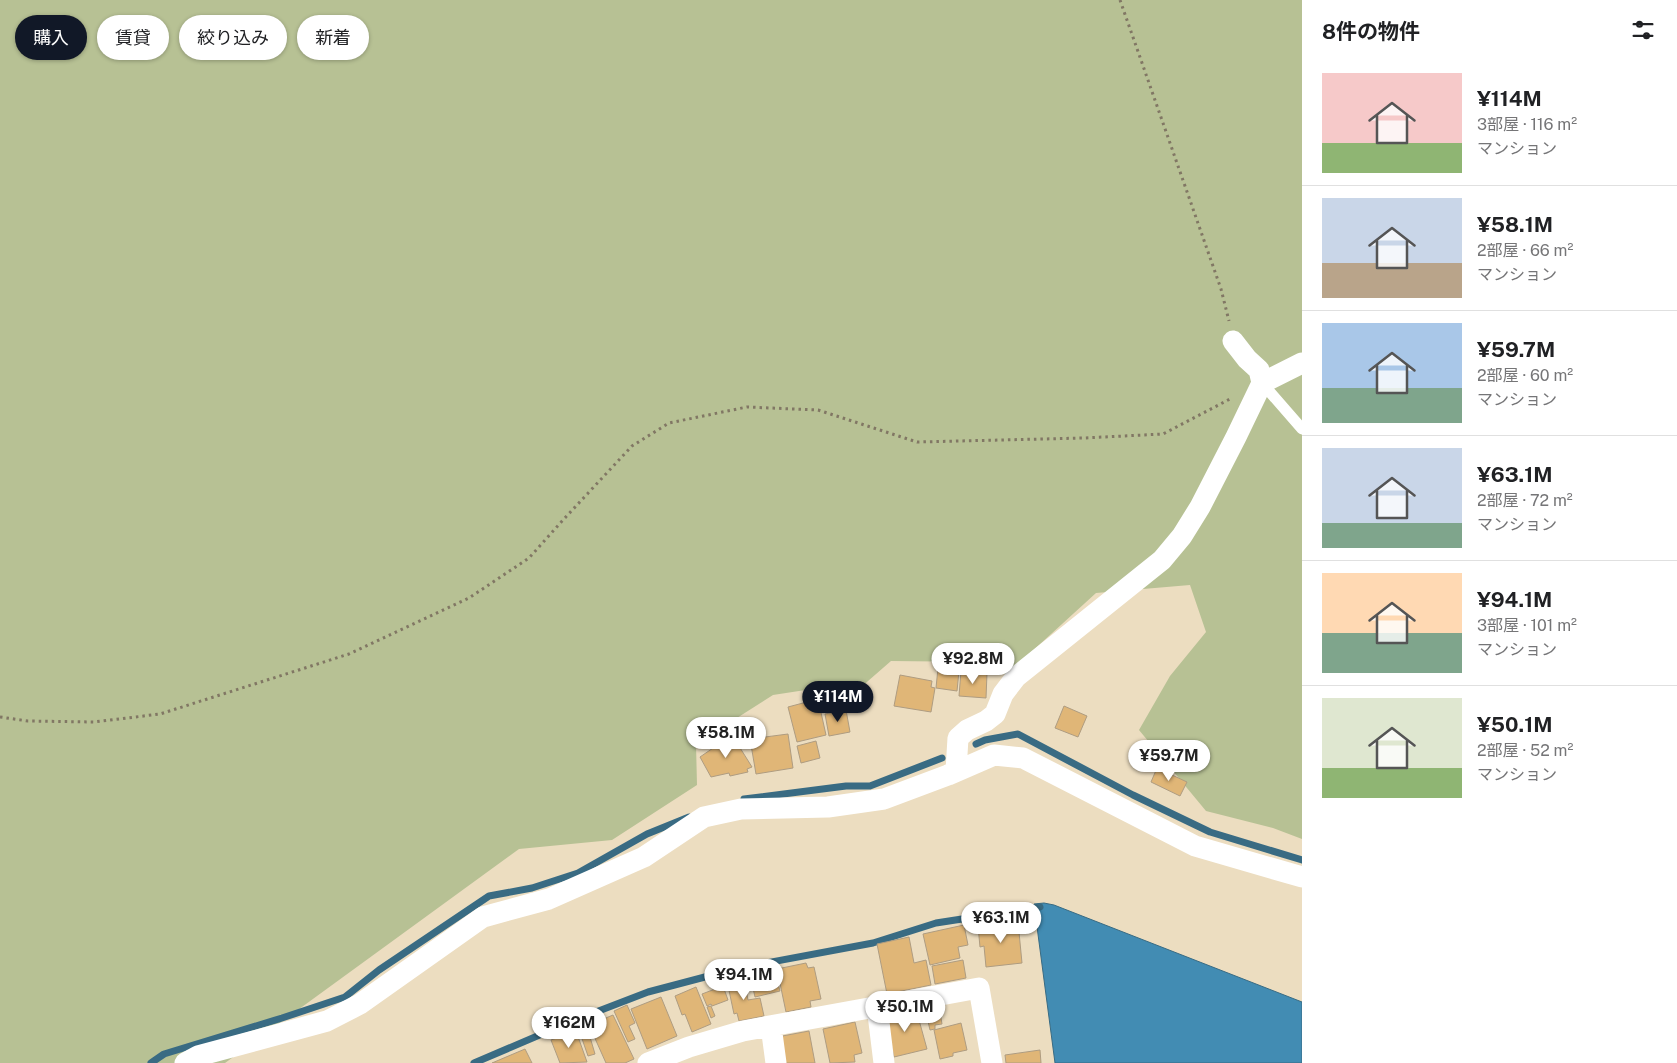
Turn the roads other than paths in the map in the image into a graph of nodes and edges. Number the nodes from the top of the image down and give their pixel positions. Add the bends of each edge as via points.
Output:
1 (1233, 341) road end
2 (1302, 363) edge
3 (1262, 382) junction
4 (1302, 429) edge
5 (956, 771) junction
6 (1302, 877) edge
7 (877, 1006) junction
8 (771, 1026) junction
9 (659, 1061) edge
10 (185, 1063) edge
11 (776, 1063) edge
12 (884, 1063) edge
13 (992, 1063) edge

1 - 3 street via 1259,370
2 - 3 street
3 - 4 lane
3 - 5 street via 1200,507 1182,536 1162,560 1016,677 1003,694 995,714 958,738
5 - 6 street via 994,755 1023,758 1195,846
5 - 10 street via 884,799 828,807 741,809 704,817 644,857 549,899 483,916 360,1004 327,1021 198,1056
7 - 8 street
7 - 12 street
7 - 13 street via 979,988
8 - 9 street via 689,1047
8 - 11 street

